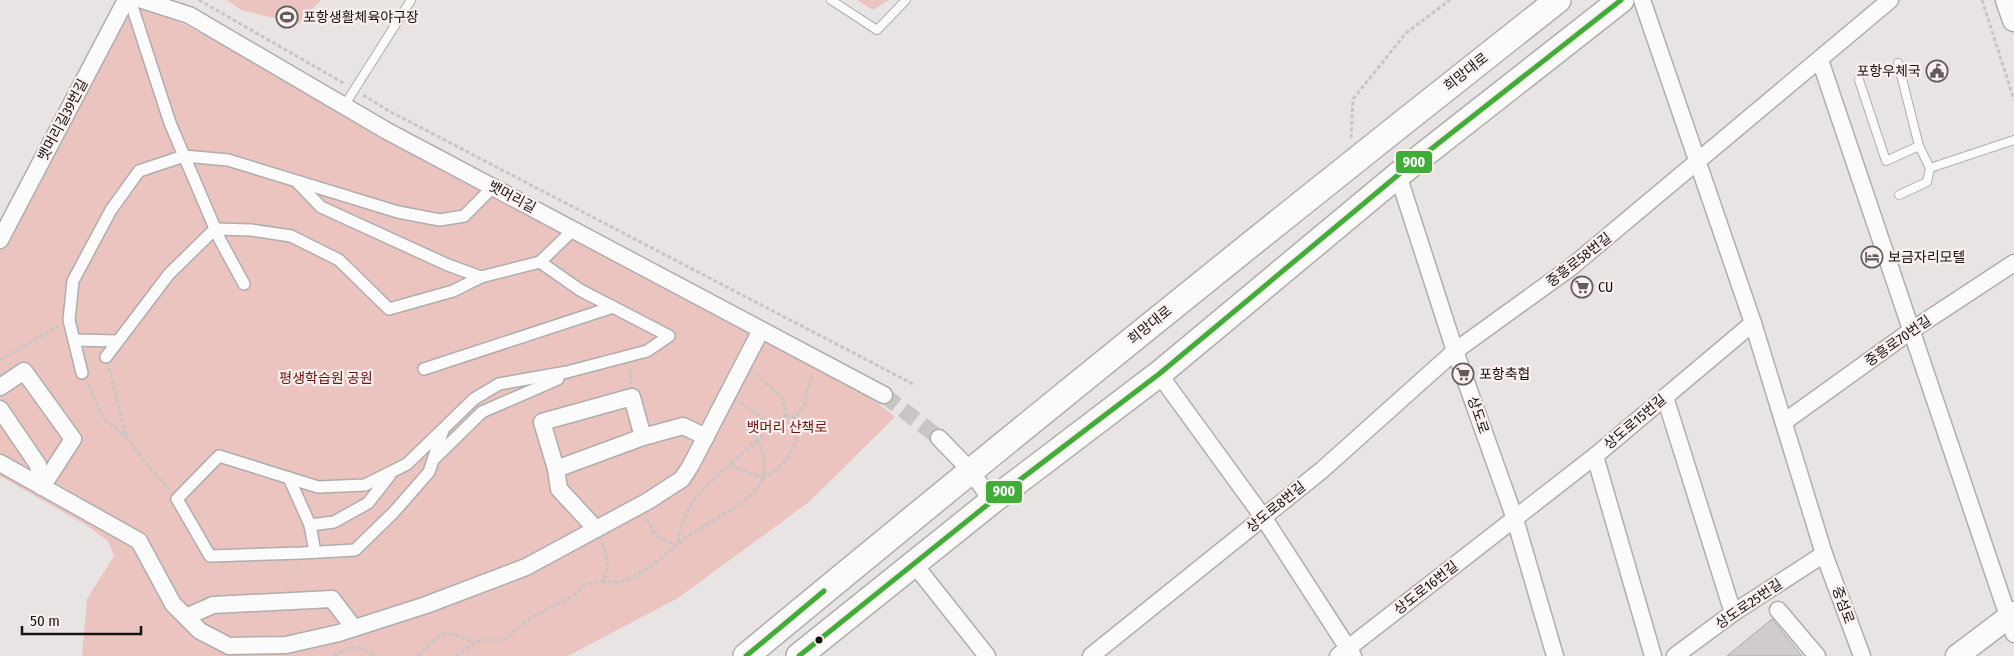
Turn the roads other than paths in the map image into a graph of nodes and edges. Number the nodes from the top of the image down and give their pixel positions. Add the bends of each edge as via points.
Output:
1 (128, 0) edge
2 (142, 0) edge
3 (411, 0) edge
4 (831, 0) edge
5 (906, 0) edge
6 (1558, 0) edge
7 (1621, 0) edge
8 (1642, 0) edge
9 (1890, 0) edge
10 (2007, 0) edge
11 (2014, 20) edge
12 (1820, 60) junction
13 (1898, 63) dead end
14 (1859, 80) dead end
15 (344, 106) junction
16 (2014, 140) edge
17 (1919, 146) junction
18 (184, 156) junction
19 (1698, 163) junction
20 (1930, 168) junction
21 (1398, 176) junction
22 (295, 180) junction
23 (493, 187) junction
24 (1899, 195) dead end
25 (215, 229) junction
26 (573, 230) junction
27 (0, 240) edge
28 (540, 262) junction
29 (2014, 263) edge
30 (481, 277) junction
31 (244, 284) dead end
32 (613, 307) junction
33 (1753, 323) junction
34 (761, 330) junction
35 (1912, 330) junction
36 (74, 340) junction
37 (118, 341) junction
38 (1455, 351) junction
39 (106, 357) road end
40 (424, 369) dead end
41 (82, 372) road end
42 (567, 372) junction
43 (1159, 374) junction
44 (0, 387) edge
45 (884, 395) tunnel mouth
46 (1666, 397) junction
47 (0, 409) edge
48 (1784, 422) junction
49 (443, 430) junction
50 (642, 437) junction
51 (706, 437) junction
52 (939, 438) tunnel mouth
53 (1595, 456) junction
54 (433, 459) junction
55 (0, 463) edge
56 (556, 470) junction
57 (970, 470) junction
58 (393, 472) junction
59 (289, 478) junction
60 (42, 487) junction
61 (992, 501) junction
62 (1263, 516) junction
63 (1515, 520) junction
64 (310, 525) junction
65 (596, 529) junction
66 (315, 552) junction
67 (1824, 554) junction
68 (914, 564) junction
69 (1778, 610) dead end
70 (1733, 613) junction
71 (186, 617) junction
72 (2012, 622) edge
73 (354, 628) junction
74 (1346, 654) edge
75 (746, 656) edge
76 (800, 656) edge
77 (987, 656) edge
78 (1091, 656) edge
79 (1555, 656) edge
80 (1653, 656) edge
81 (1675, 656) edge
82 (1817, 656) edge
83 (1862, 656) edge
84 (1957, 656) edge

1 - 18 street
1 - 27 street, 뱃머리길39번길
2 - 15 street, 뱃머리길 via 189,15
3 - 15 lane
4 - 5 lane via 877,30
6 - 57 main road, 희망대로
7 - 21 main road
8 - 19 street
9 - 12 street, 중흥로58번길
10 - 11 main road
12 - 19 street, 중흥로58번길
12 - 35 street
13 - 17 lane
14 - 17 lane via 1886,161
15 - 23 street, 뱃머리길
16 - 20 lane
17 - 20 lane
18 - 22 street via 228,160
18 - 25 street
18 - 36 street via 139,171 111,210 73,281 69,320
19 - 33 street
19 - 38 street, 중흥로58번길 via 1570,268
20 - 24 lane via 1927,182
21 - 38 street, 상도로
21 - 43 main road
22 - 23 street via 334,194 440,220 464,216
22 - 30 street via 321,207
23 - 26 street, 뱃머리길
25 - 30 street via 291,236 339,260 389,309 453,291
25 - 31 street
25 - 37 street via 169,274
26 - 28 street
26 - 34 street, 뱃머리길
28 - 30 street
28 - 32 street via 580,290
29 - 35 street, 중흥로70번길
32 - 40 street
32 - 42 street via 669,336 647,351
33 - 46 street, 상도로15번길
33 - 48 street
34 - 45 street, 뱃머리길
34 - 51 street
35 - 48 street, 중흥로70번길
35 - 72 street
36 - 37 street
36 - 41 street
37 - 39 street
38 - 62 street, 상도로8번길 via 1322,470
38 - 63 street, 상도로
42 - 49 street via 499,384 474,399
42 - 54 street via 565,376 482,412
43 - 61 main road
43 - 62 street
44 - 60 street via 24,371 73,439
46 - 53 street, 상도로15번길
46 - 70 street
47 - 60 street via 38,465
48 - 67 street, 중섬로
49 - 54 street
49 - 58 street via 407,464
50 - 51 street via 683,426
50 - 56 street
50 - 56 street via 632,397 542,422
51 - 65 street via 682,479
52 - 57 street
53 - 63 street, 상도로15번길
53 - 80 street
54 - 66 street via 429,472 355,550
55 - 60 street
56 - 65 street via 559,489
57 - 61 street
57 - 75 main road, 희망대로
58 - 59 street via 365,485 318,487
58 - 64 street via 368,503 334,522
59 - 64 street
59 - 66 street via 219,456 178,499 210,556
60 - 71 street via 139,541 173,604
61 - 68 main road
62 - 74 street
62 - 78 street, 상도로8번길
63 - 74 street, 상도로16번길
63 - 79 street, 상도로
64 - 66 street
65 - 73 street via 526,567
67 - 70 street, 상도로25번길
67 - 83 street, 중섬로
68 - 76 main road
68 - 77 street
69 - 82 street
70 - 81 street, 상도로25번길
71 - 73 street via 200,631 229,646 286,644
71 - 73 street via 213,604 332,599
72 - 84 main road

